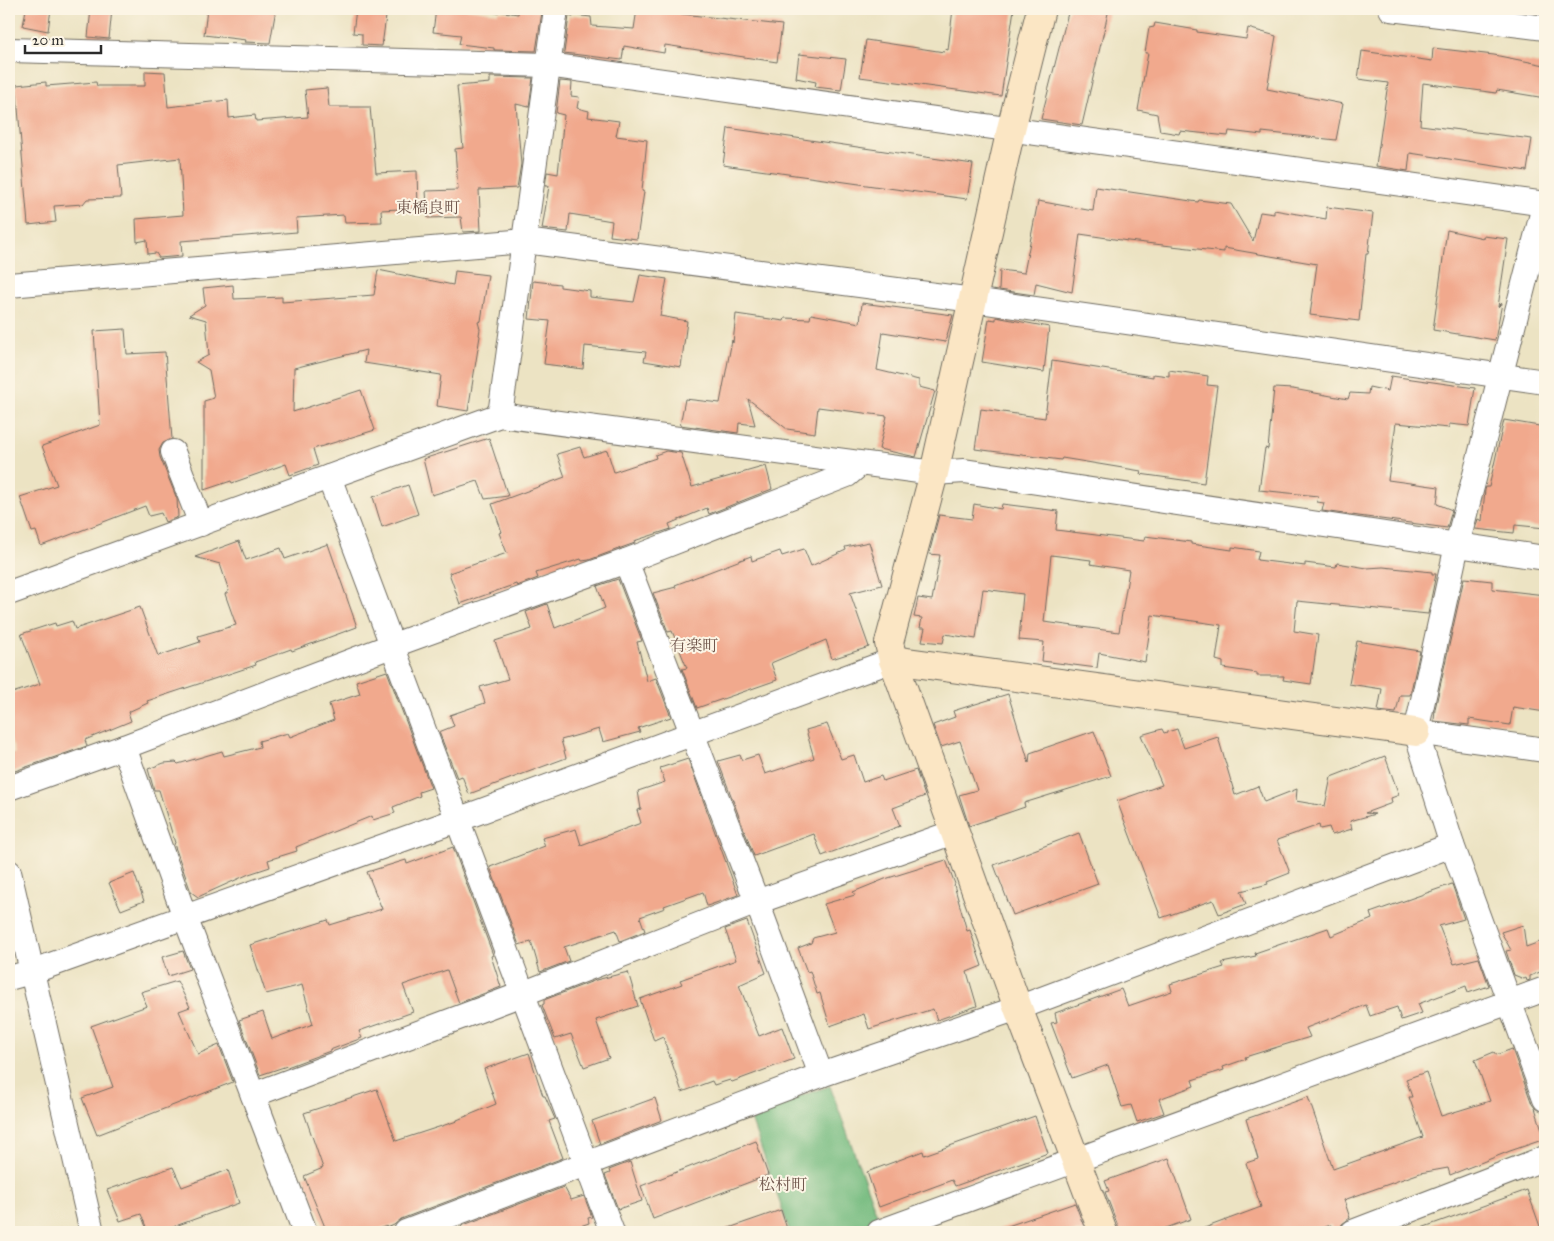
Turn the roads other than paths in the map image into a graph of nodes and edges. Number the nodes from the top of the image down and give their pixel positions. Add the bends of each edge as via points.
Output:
1 (556, 9) edge
2 (1041, 9) edge
3 (1391, 9) edge
4 (1545, 28) edge
5 (9, 50) edge
6 (548, 65) junction
7 (1011, 129) junction
8 (1545, 203) edge
9 (525, 241) junction
10 (9, 285) edge
11 (973, 300) junction
12 (1501, 376) junction
13 (1545, 382) edge
14 (500, 415) junction
15 (173, 452) dead end
16 (860, 464) junction
17 (934, 474) junction
18 (329, 478) junction
19 (201, 524) junction
20 (1457, 546) junction
21 (1545, 558) edge
22 (626, 561) junction
23 (9, 593) edge
24 (391, 646) junction
25 (893, 660) junction
26 (1416, 732) junction
27 (690, 733) junction
28 (124, 748) junction
29 (1545, 750) edge
30 (9, 788) edge
31 (456, 820) junction
32 (954, 832) junction
33 (1452, 845) junction
34 (9, 872) edge
35 (757, 902) junction
36 (186, 917) junction
37 (20, 975) edge
38 (1545, 989) edge
39 (522, 994) junction
40 (1510, 1002) junction
41 (1018, 1008) junction
42 (821, 1075) junction
43 (253, 1094) junction
44 (1545, 1099) edge
45 (1545, 1158) edge
46 (1075, 1160) junction
47 (587, 1165) junction
48 (92, 1232) edge
49 (305, 1232) edge
50 (406, 1232) edge
51 (612, 1232) edge
52 (879, 1232) edge
53 (1103, 1232) edge
54 (1352, 1232) edge

1 - 6 street
2 - 7 street
3 - 4 street
5 - 6 street
6 - 7 street
6 - 9 street
7 - 8 street
7 - 11 street
8 - 12 street
9 - 10 street
9 - 11 street
9 - 14 street
11 - 12 street
11 - 17 street
12 - 13 street
12 - 20 street
14 - 16 street
14 - 18 street
15 - 19 street
16 - 17 street
16 - 22 street via 847,475
17 - 20 street via 964,470
17 - 25 street via 889,643
18 - 19 street
18 - 24 street
19 - 23 street
20 - 21 street
20 - 26 street
22 - 24 street
22 - 27 street
24 - 28 street
24 - 31 street
25 - 26 street
25 - 27 street
25 - 32 street
26 - 29 street
26 - 33 street
27 - 31 street
27 - 35 street
28 - 30 street
28 - 36 street
31 - 36 street
31 - 39 street
32 - 35 street
32 - 41 street
33 - 40 street
33 - 41 street
34 - 37 street
35 - 39 street
35 - 42 street
36 - 37 street
36 - 43 street
37 - 48 street
38 - 40 street
39 - 43 street
39 - 47 street
40 - 44 street
40 - 46 street
41 - 42 street
41 - 46 street
42 - 47 street
43 - 49 street
45 - 54 street
46 - 52 street
46 - 53 street
47 - 50 street
47 - 51 street

